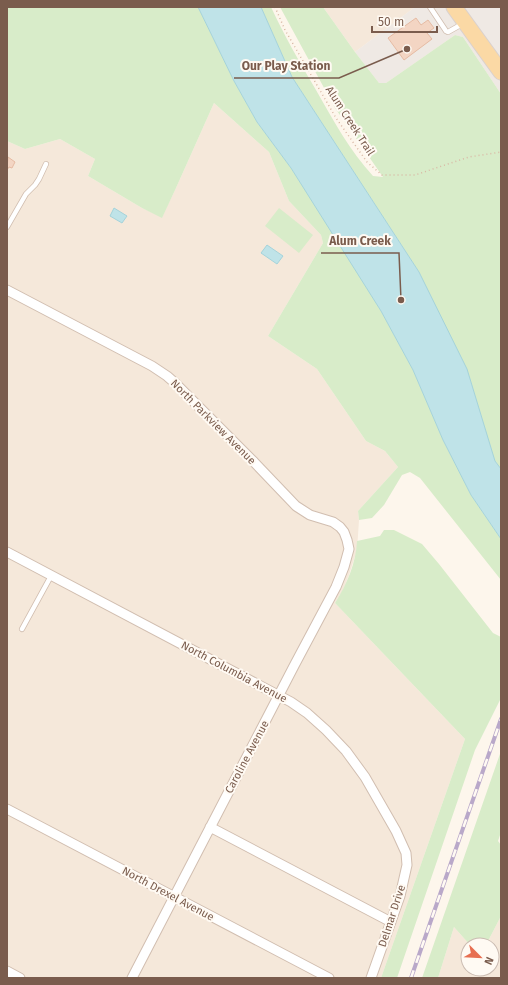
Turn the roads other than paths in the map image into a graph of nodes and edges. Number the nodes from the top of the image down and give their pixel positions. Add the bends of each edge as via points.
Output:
1 (430, 7) edge
2 (454, 7) edge
3 (465, 22) junction
4 (501, 72) edge
5 (46, 164) dead end
6 (7, 227) edge
7 (7, 290) edge
8 (344, 532) joint
9 (7, 552) edge
10 (51, 576) junction
11 (22, 629) dead end
12 (279, 695) junction
13 (7, 809) edge
14 (210, 827) junction
15 (406, 853) joint
16 (174, 897) junction
17 (391, 922) junction
18 (7, 971) edge
19 (20, 978) edge
20 (132, 978) edge
21 (329, 978) edge
22 (371, 978) edge

1 - 3 lane via 448,32
2 - 3 main road
3 - 4 main road
5 - 6 lane
7 - 8 street, North Parkview Avenue via 167,376 296,506 310,515 333,522
8 - 12 street, Caroline Avenue via 349,549 344,567
9 - 10 street, North Columbia Avenue
10 - 11 lane
10 - 12 street, North Columbia Avenue
12 - 14 street, Caroline Avenue
12 - 15 street, North Columbia Avenue via 307,713 346,751 364,776
13 - 16 street, North Drexel Avenue
14 - 16 street, Caroline Avenue
14 - 17 street
15 - 17 street, Delmar Drive via 405,876
16 - 20 street, Caroline Avenue
16 - 21 street, North Drexel Avenue
17 - 22 street, Delmar Drive
18 - 19 street

